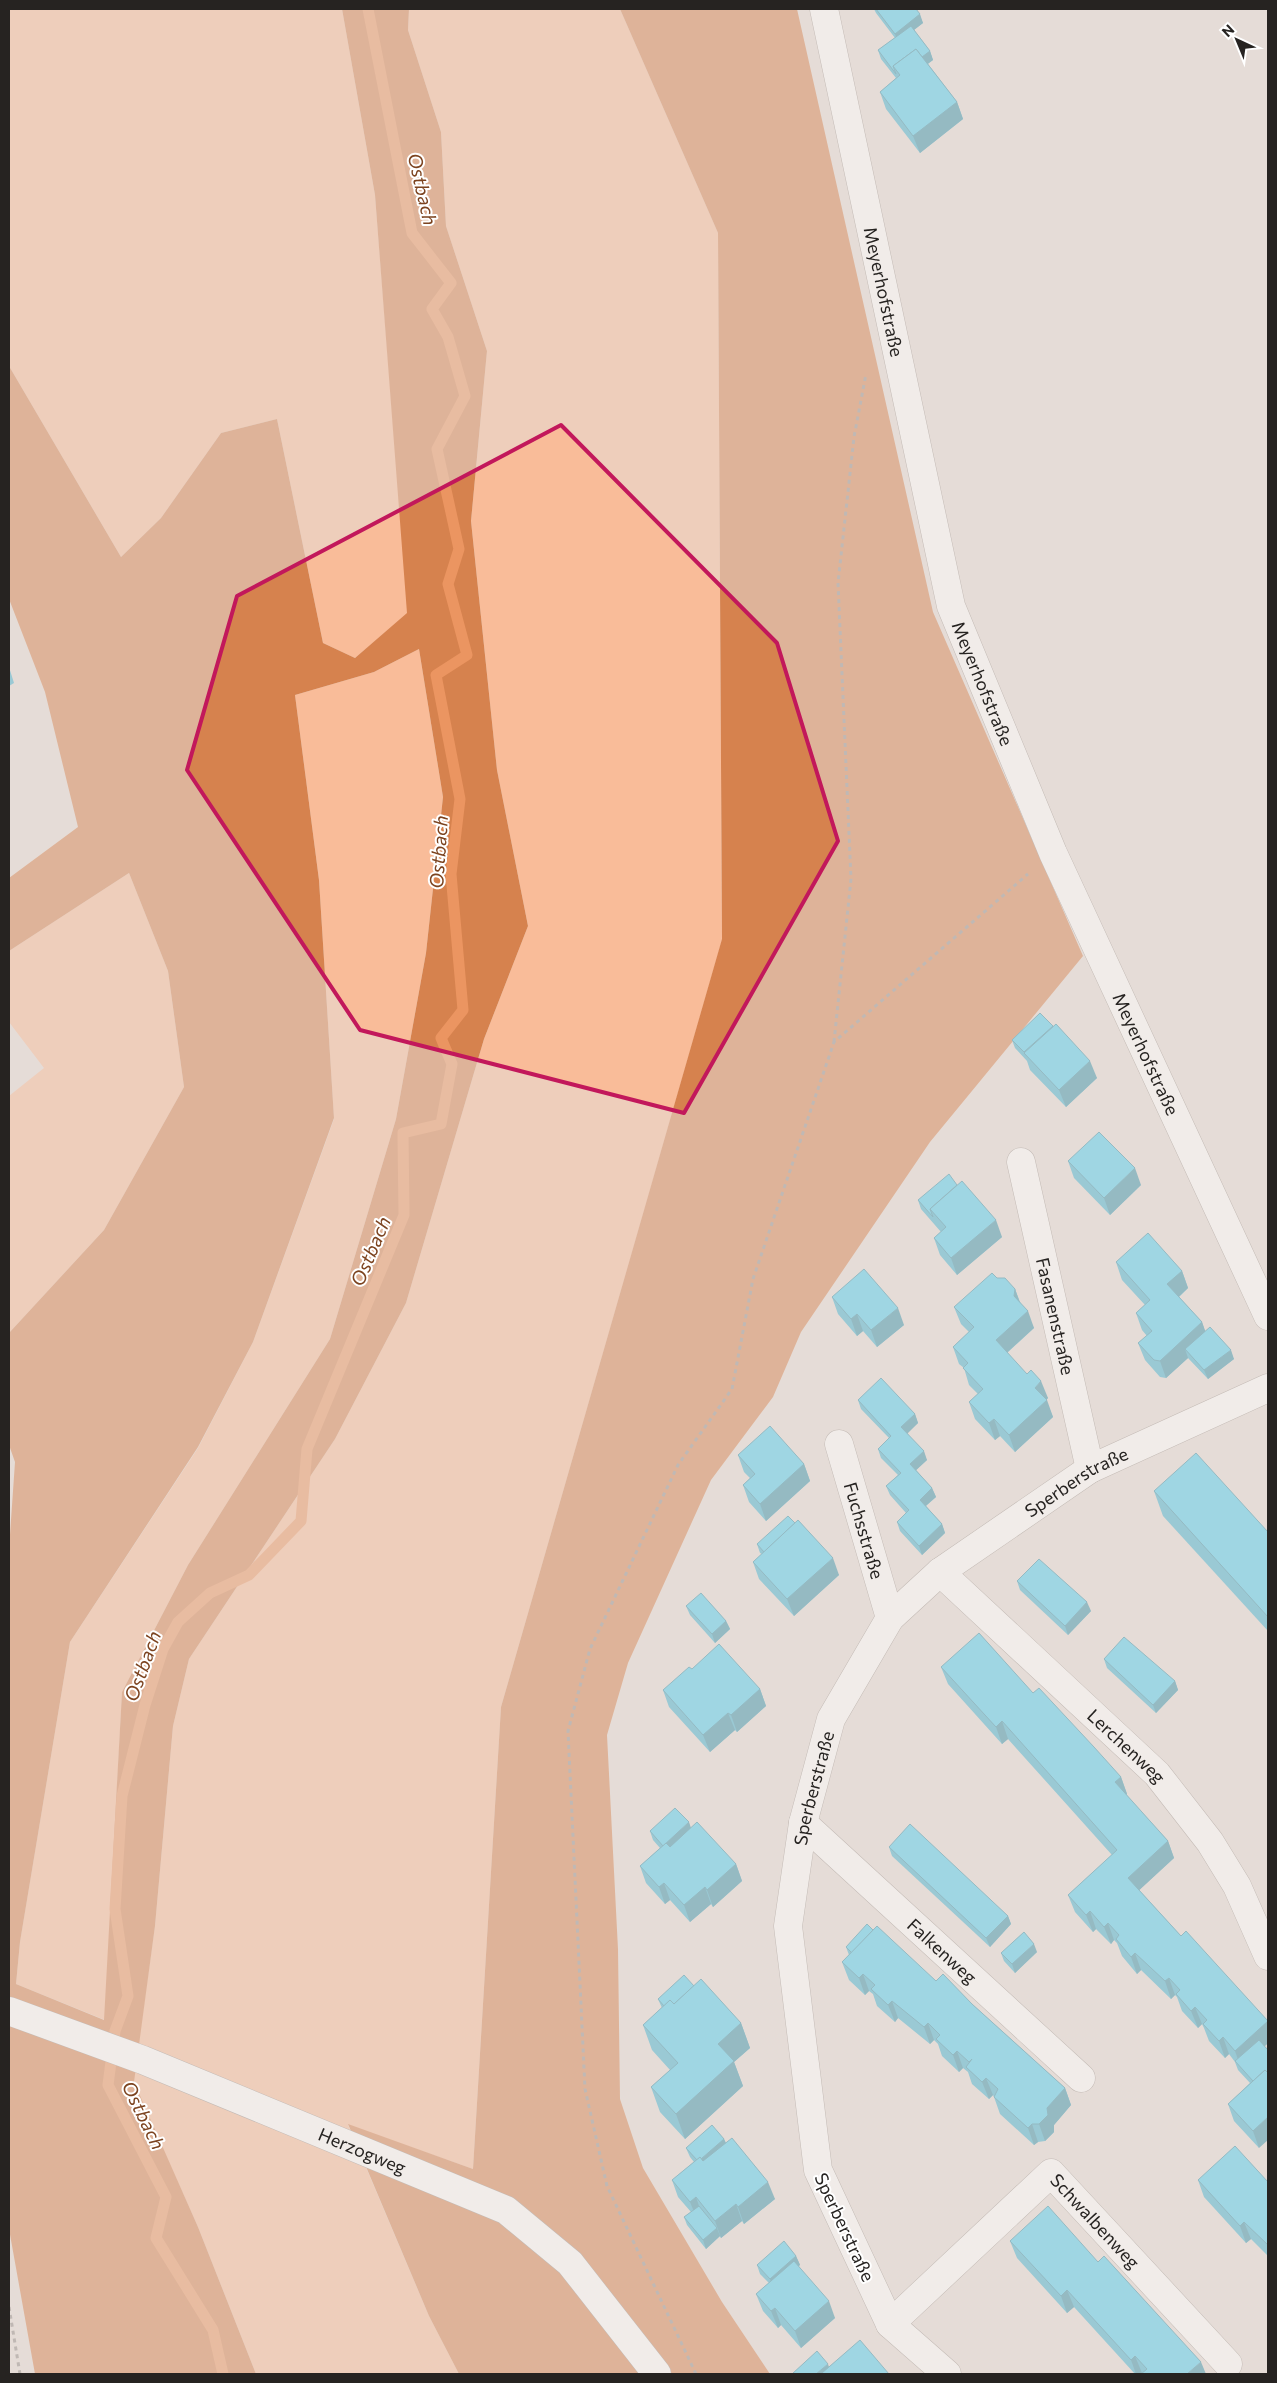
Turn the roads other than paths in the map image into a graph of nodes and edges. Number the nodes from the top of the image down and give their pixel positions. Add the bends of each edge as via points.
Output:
1 (824, 9) edge
2 (1020, 1162) dead end
3 (1268, 1316) edge
4 (1268, 1388) edge
5 (839, 1444) dead end
6 (1090, 1469) junction
7 (940, 1572) junction
8 (890, 1618) junction
9 (803, 1823) junction
10 (1268, 1956) edge
11 (9, 2011) edge
12 (1081, 2078) dead end
13 (890, 2324) junction
14 (1228, 2364) dead end
15 (657, 2374) edge
16 (947, 2374) edge

1 - 3 street, Meyerhofstraße via 951,606 1053,853
2 - 6 street, Fasanenstraße
4 - 6 street, Sperberstraße
5 - 8 street, Fuchsstraße
6 - 7 street, Sperberstraße
7 - 8 street, Sperberstraße
7 - 10 street, Lerchenweg via 1156,1774 1210,1842 1237,1886
8 - 9 street, Sperberstraße via 831,1719
9 - 12 street, Falkenweg
9 - 13 street, Sperberstraße via 788,1926 818,2170
11 - 15 street, Herzogweg via 143,2060 506,2210 570,2263
13 - 14 street, Schwalbenweg via 1051,2174
13 - 16 street, Sperberstraße

